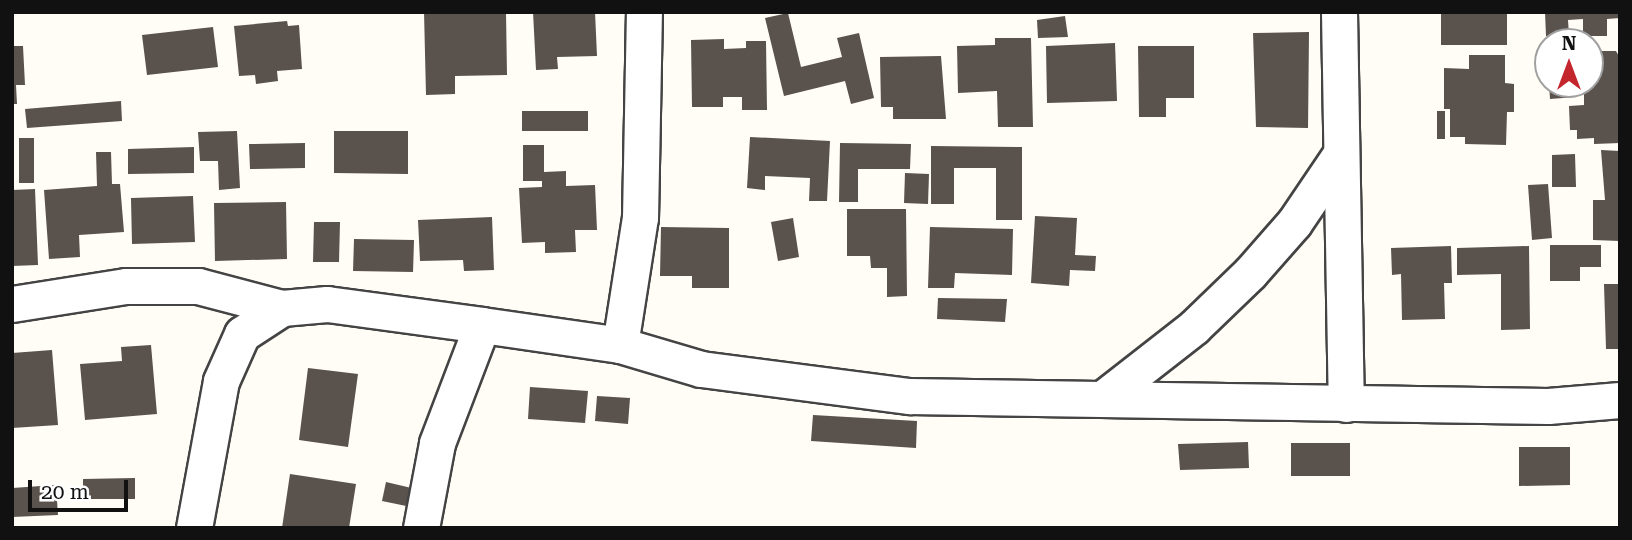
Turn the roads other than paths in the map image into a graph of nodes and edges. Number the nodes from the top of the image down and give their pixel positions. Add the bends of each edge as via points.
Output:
1 (644, 12) edge
2 (1339, 12) edge
3 (1340, 155) junction
4 (12, 304) edge
5 (282, 308) junction
6 (482, 325) junction
7 (620, 345) junction
8 (1102, 399) junction
9 (1620, 400) edge
10 (1346, 404) junction
11 (194, 528) edge
12 (421, 528) edge

1 - 7 street via 640,218
2 - 3 street
3 - 8 street via 1294,223 1250,274 1194,327
3 - 10 street
4 - 5 street via 126,286 198,286
5 - 6 street via 327,304
5 - 11 street via 242,334 221,381 202,462
6 - 7 street
6 - 12 street via 437,443
7 - 8 street via 701,369 791,384 909,396
8 - 10 street
9 - 10 street via 1548,406

